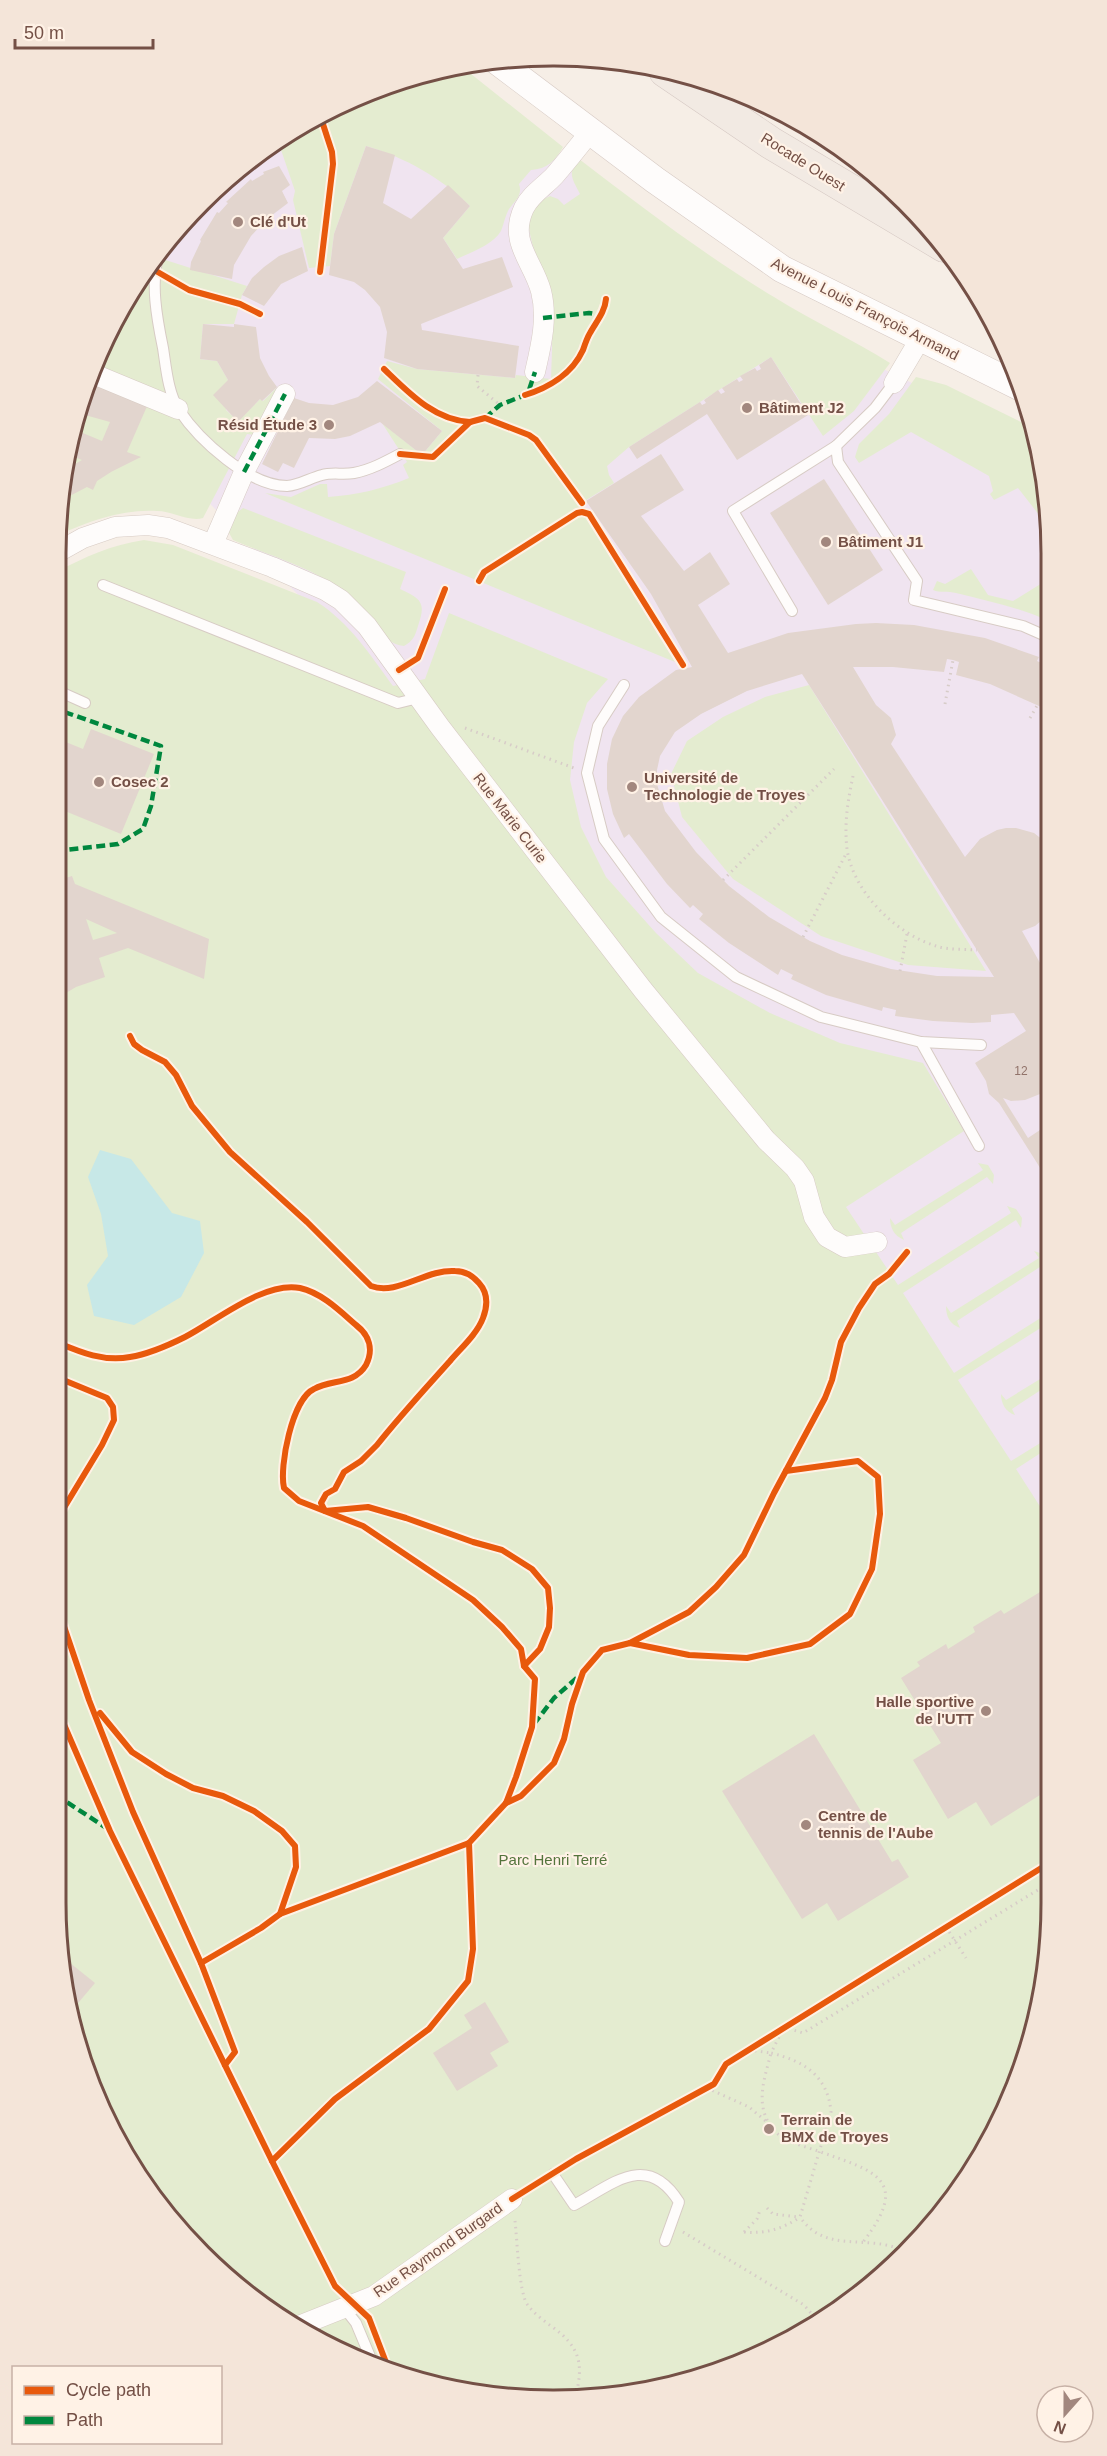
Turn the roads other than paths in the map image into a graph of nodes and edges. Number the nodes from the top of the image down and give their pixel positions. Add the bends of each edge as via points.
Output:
1 (507, 68) edge
2 (685, 84) edge
3 (590, 132) junction
4 (919, 231) edge
5 (154, 274) edge
6 (920, 339) junction
7 (534, 372) dead end
8 (100, 377) edge
9 (1009, 382) edge
10 (894, 383) joint
11 (285, 394) dead end
12 (178, 409) junction
13 (836, 446) junction
14 (400, 454) dead end
15 (244, 472) junction
16 (213, 544) junction
17 (66, 548) edge
18 (104, 585) dead end
19 (792, 610) dead end
20 (1041, 634) edge
21 (624, 685) dead end
22 (66, 694) edge
23 (417, 695) junction
24 (85, 703) dead end
25 (921, 1042) junction
26 (981, 1045) dead end
27 (979, 1146) dead end
28 (877, 1242) dead end
29 (552, 2174) dead end
30 (512, 2199) road end
31 (665, 2241) dead end
32 (345, 2309) junction
33 (307, 2323) edge
34 (369, 2354) edge

1 - 3 street, Avenue Louis François Armand
2 - 4 main road, Rocade Ouest via 771,143
3 - 6 street, Avenue Louis François Armand via 782,270
3 - 7 street via 524,208 519,229 519,245 541,291 544,337
5 - 12 lane via 160,335
6 - 9 street, Avenue Louis François Armand
6 - 10 street
8 - 12 street
10 - 13 lane
11 - 15 street
12 - 15 lane via 210,446
13 - 19 lane via 733,511
13 - 20 lane via 838,462 917,581 914,600 1023,626
14 - 15 lane via 378,466 353,473 323,474 296,485 266,483
15 - 16 street
16 - 17 street, Rue Marie Curie via 168,528 131,525 100,531
16 - 23 street, Rue Marie Curie via 341,600 367,627
18 - 23 lane via 398,703
21 - 25 lane via 598,726 586,773 604,839 661,916 736,977 821,1017
22 - 24 lane
23 - 28 street, Rue Marie Curie via 687,1045 766,1140 795,1168 804,1181 814,1217 827,1237 845,1247
25 - 26 lane
25 - 27 lane
29 - 31 lane via 574,2205 628,2175 652,2175 669,2186 679,2202
30 - 32 street, Rue Raymond Burgard via 374,2296
32 - 33 street, Rue Raymond Burgard
32 - 34 lane via 356,2323

